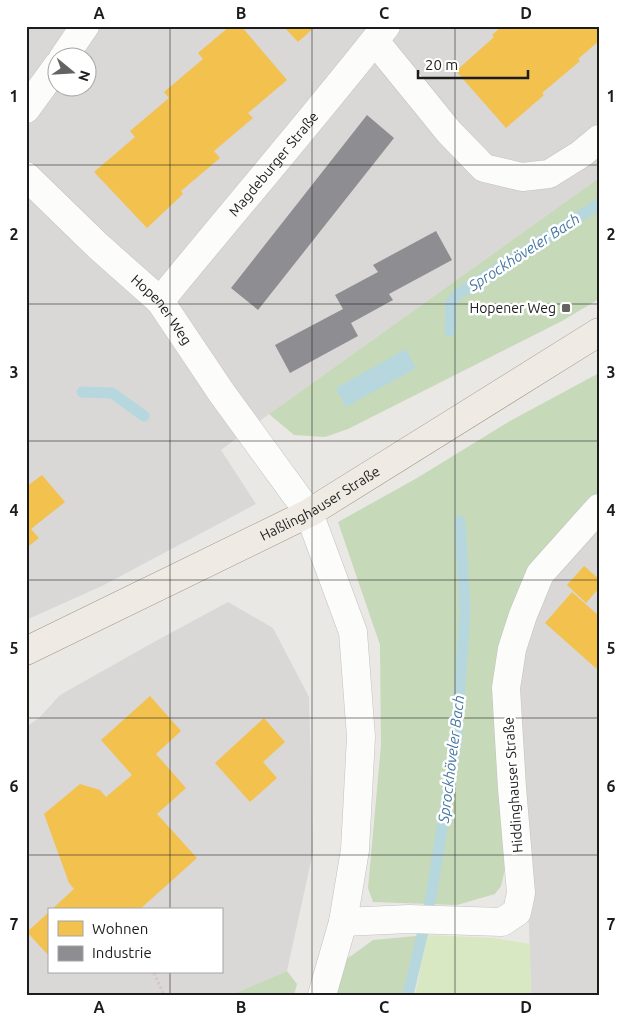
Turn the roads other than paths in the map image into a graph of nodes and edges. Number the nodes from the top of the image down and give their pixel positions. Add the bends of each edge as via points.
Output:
1 (85, 26) edge
2 (381, 34) edge
3 (70, 48) edge
4 (48, 79) edge
5 (26, 109) edge
6 (599, 139) edge
7 (26, 176) edge
8 (160, 301) junction
9 (599, 332) edge
10 (599, 508) edge
11 (309, 513) junction
12 (26, 651) edge
13 (343, 922) junction
14 (322, 995) edge

1 - 3 street
2 - 6 street via 449,132 484,168 522,176 549,174
2 - 8 street, Magdeburger Straße
4 - 5 street
7 - 8 street, Hopener Weg
8 - 11 street, Hopener Weg
9 - 11 main road, Haßlinghauser Straße
10 - 13 street, Hiddinghauser Straße via 540,574 512,650 506,688 521,893 517,912 502,922 409,919
11 - 12 main road, Haßlinghauser Straße
11 - 13 street via 353,632 361,737 355,850
13 - 14 street

